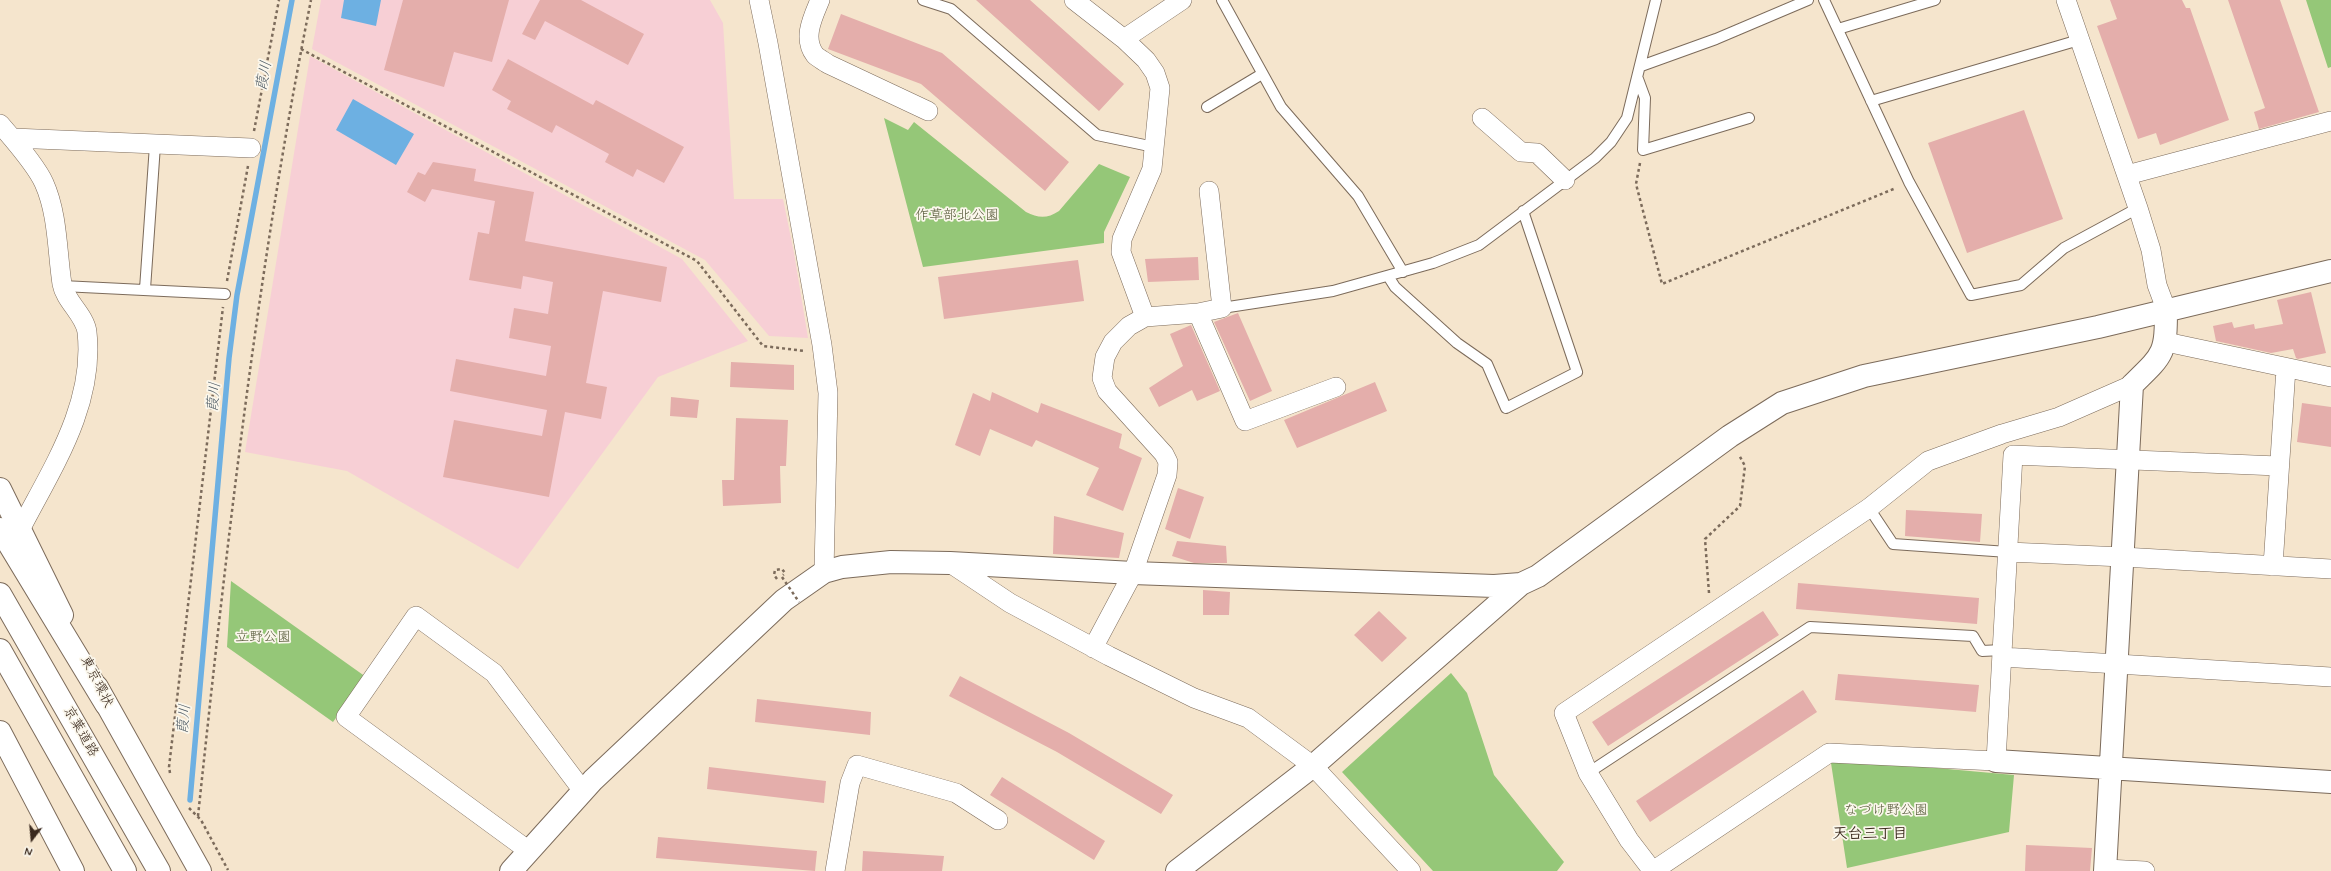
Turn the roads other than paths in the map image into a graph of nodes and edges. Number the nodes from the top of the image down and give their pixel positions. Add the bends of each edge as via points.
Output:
1 (759, 0) edge
2 (820, 0) edge
3 (923, 0) edge
4 (1074, 0) edge
5 (1182, 0) edge
6 (1222, 0) edge
7 (1656, 0) edge
8 (1808, 0) edge
9 (1824, 0) edge
10 (1936, 0) edge
11 (2066, 0) edge
12 (1838, 29) junction
13 (1124, 39) junction
14 (2079, 40) junction
15 (1641, 66) junction
16 (1262, 74) junction
17 (1638, 79) junction
18 (1871, 101) junction
19 (1207, 106) dead end
20 (928, 111) dead end
21 (1482, 118) dead end
22 (1749, 118) dead end
23 (2331, 121) edge
24 (0, 124) edge
25 (13, 138) junction
26 (155, 145) junction
27 (1154, 147) junction
28 (251, 148) road end
29 (2127, 175) junction
30 (1565, 180) junction
31 (1209, 192) dead end
32 (2138, 208) junction
33 (1523, 210) junction
34 (2331, 271) edge
35 (1403, 272) junction
36 (1388, 276) junction
37 (62, 286) junction
38 (145, 289) junction
39 (225, 294) road end
40 (1222, 308) junction
41 (2166, 309) junction
42 (1198, 313) junction
43 (1145, 317) junction
44 (2166, 342) junction
45 (2286, 368) junction
46 (2331, 377) edge
47 (2132, 385) junction
48 (1336, 387) dead end
49 (2129, 458) junction
50 (2278, 466) junction
51 (0, 490) edge
52 (1868, 508) junction
53 (10, 530) edge
54 (2008, 552) junction
55 (2124, 556) junction
56 (950, 563) junction
57 (2273, 566) junction
58 (2331, 570) edge
59 (824, 572) junction
60 (1133, 573) junction
61 (1521, 584) junction
62 (0, 594) edge
63 (1094, 648) junction
64 (0, 650) edge
65 (2002, 654) junction
66 (2116, 663) junction
67 (2331, 677) edge
68 (0, 732) edge
69 (1996, 761) junction
70 (1313, 766) junction
71 (2110, 769) junction
72 (1588, 773) junction
73 (2331, 782) edge
74 (583, 791) junction
75 (998, 820) dead end
76 (529, 851) junction
77 (1653, 870) edge
78 (2106, 870) edge
79 (73, 871) edge
80 (126, 871) edge
81 (159, 871) edge
82 (200, 871) edge
83 (511, 871) edge
84 (835, 871) edge
85 (1177, 871) edge
86 (1411, 871) edge
87 (2145, 871) edge

1 - 59 street via 822,345 828,393
2 - 20 street via 809,25 815,55 828,64
3 - 27 lane via 951,9 1097,135
4 - 13 street
5 - 13 street
6 - 16 lane
7 - 15 lane
8 - 15 lane via 1716,39
9 - 12 lane
10 - 12 lane
11 - 14 street
12 - 18 lane
13 - 27 street via 1146,60 1160,88
14 - 18 lane
14 - 29 street
15 - 17 lane
16 - 19 lane
16 - 35 lane via 1281,107 1358,196
17 - 22 lane via 1646,98 1643,150
17 - 30 lane via 1628,118 1595,158
18 - 32 lane via 1909,182 1971,295 2021,285 2064,248
21 - 30 street via 1521,152 1537,153
23 - 29 street
24 - 25 street
25 - 26 street
25 - 37 street via 44,182 56,228
26 - 28 street
26 - 38 lane
27 - 43 street via 1152,169 1122,239 1122,252
29 - 32 street
30 - 33 lane
31 - 40 street
32 - 41 street via 2151,250 2157,285
33 - 35 lane via 1479,245
33 - 36 lane via 1577,372 1506,408 1487,364 1457,343 1395,287
34 - 41 main road
35 - 36 lane
36 - 40 lane via 1333,290
37 - 38 lane
37 - 53 street via 87,330 88,374 76,421
38 - 39 lane
40 - 42 street
41 - 44 main road
41 - 61 main road via 2098,327 1864,376 1782,403 1730,436 1545,571
42 - 43 street
42 - 48 street via 1245,421
43 - 60 street via 1129,326 1113,342 1105,357 1102,378 1107,391 1164,454 1168,462 1168,475
44 - 45 street
44 - 47 main road via 2157,360
45 - 46 street
45 - 50 street
47 - 49 main road
47 - 52 street via 2059,417 2002,434 1928,461
49 - 50 street
49 - 54 street via 2013,455
49 - 55 main road
50 - 57 street
51 - 53 main road
52 - 54 lane via 1893,544
52 - 72 street via 1564,713
53 - 82 main road, 東京環状
54 - 55 street
54 - 65 street
55 - 57 street
55 - 66 main road
56 - 59 main road via 865,563
56 - 60 main road
56 - 63 street via 1010,603
57 - 58 street
59 - 74 main road via 784,600
60 - 61 main road via 1494,586
60 - 63 street
61 - 70 main road
62 - 81 main road, 京葉道路
63 - 70 street via 1194,698 1248,718
64 - 80 main road, 京葉道路
65 - 66 street
65 - 69 street
65 - 72 lane via 1982,651 1973,636 1810,627
66 - 67 street
66 - 71 main road
68 - 79 main road
69 - 71 main road
69 - 77 street via 1829,753
70 - 85 main road
70 - 86 street
71 - 73 main road
71 - 78 main road
72 - 77 street via 1629,840
74 - 76 main road
74 - 76 street via 494,673 416,616 346,717
75 - 84 street via 956,793 925,782 857,765 850,783
76 - 83 main road
78 - 87 street

